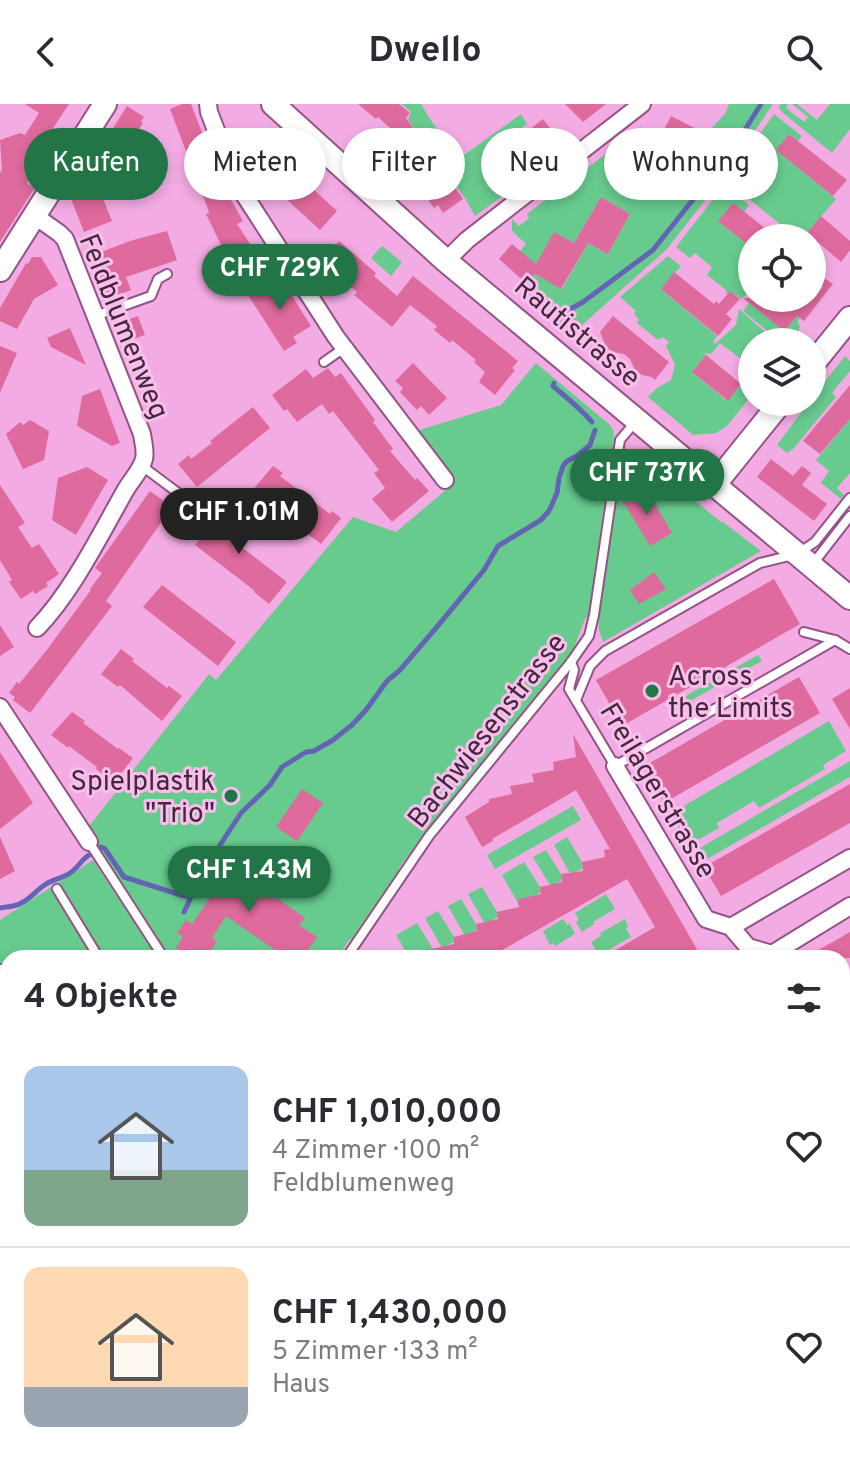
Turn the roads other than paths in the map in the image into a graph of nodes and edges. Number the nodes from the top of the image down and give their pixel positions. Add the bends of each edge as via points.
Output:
1 (105, 104) edge
2 (208, 104) edge
3 (273, 104) edge
4 (642, 104) edge
5 (35, 216) junction
6 (446, 261) junction
7 (0, 270) edge
8 (167, 274) dead end
9 (95, 317) junction
10 (850, 318) edge
11 (344, 348) junction
12 (826, 348) edge
13 (324, 362) dead end
14 (770, 416) edge
15 (636, 420) junction
16 (141, 466) junction
17 (445, 480) dead end
18 (715, 484) junction
19 (218, 497) dead end
20 (850, 498) edge
21 (850, 516) edge
22 (804, 559) junction
23 (850, 598) edge
24 (37, 628) dead end
25 (804, 632) dead end
26 (835, 640) junction
27 (850, 649) edge
28 (571, 662) junction
29 (576, 700) junction
30 (0, 707) edge
31 (615, 766) junction
32 (89, 842) joint
33 (850, 858) edge
34 (57, 889) dead end
35 (850, 906) edge
36 (731, 927) junction
37 (94, 950) edge
38 (159, 950) edge
39 (352, 950) edge
40 (757, 950) edge
41 (783, 950) edge

1 - 5 street
2 - 11 street via 236,182
3 - 6 street, Rautistrasse
4 - 6 street
5 - 7 street
5 - 9 street, Feldblumenweg via 65,239
6 - 15 street, Rautistrasse
8 - 9 lane via 158,279 151,296
9 - 16 street, Feldblumenweg via 124,378 142,434
10 - 12 street
11 - 13 lane
11 - 17 street
14 - 18 street
15 - 18 street, Rautistrasse
15 - 28 lane, Bachwiesenstrasse via 620,440 589,636
16 - 19 lane via 205,513
16 - 24 street via 68,590
18 - 22 street, Rautistrasse
20 - 22 lane
21 - 22 lane
22 - 23 street, Rautistrasse
22 - 29 lane via 760,563 605,651 590,666
25 - 26 lane
26 - 27 lane
26 - 31 lane
28 - 29 lane, Freilagerstrasse via 569,689
28 - 39 lane, Bachwiesenstrasse via 429,836
29 - 31 lane, Freilagerstrasse
30 - 32 street
31 - 36 street, Freilagerstrasse via 706,919
32 - 38 lane
33 - 36 street
34 - 37 lane
35 - 41 street, Freilagerstrasse
36 - 40 street, Freilagerstrasse

